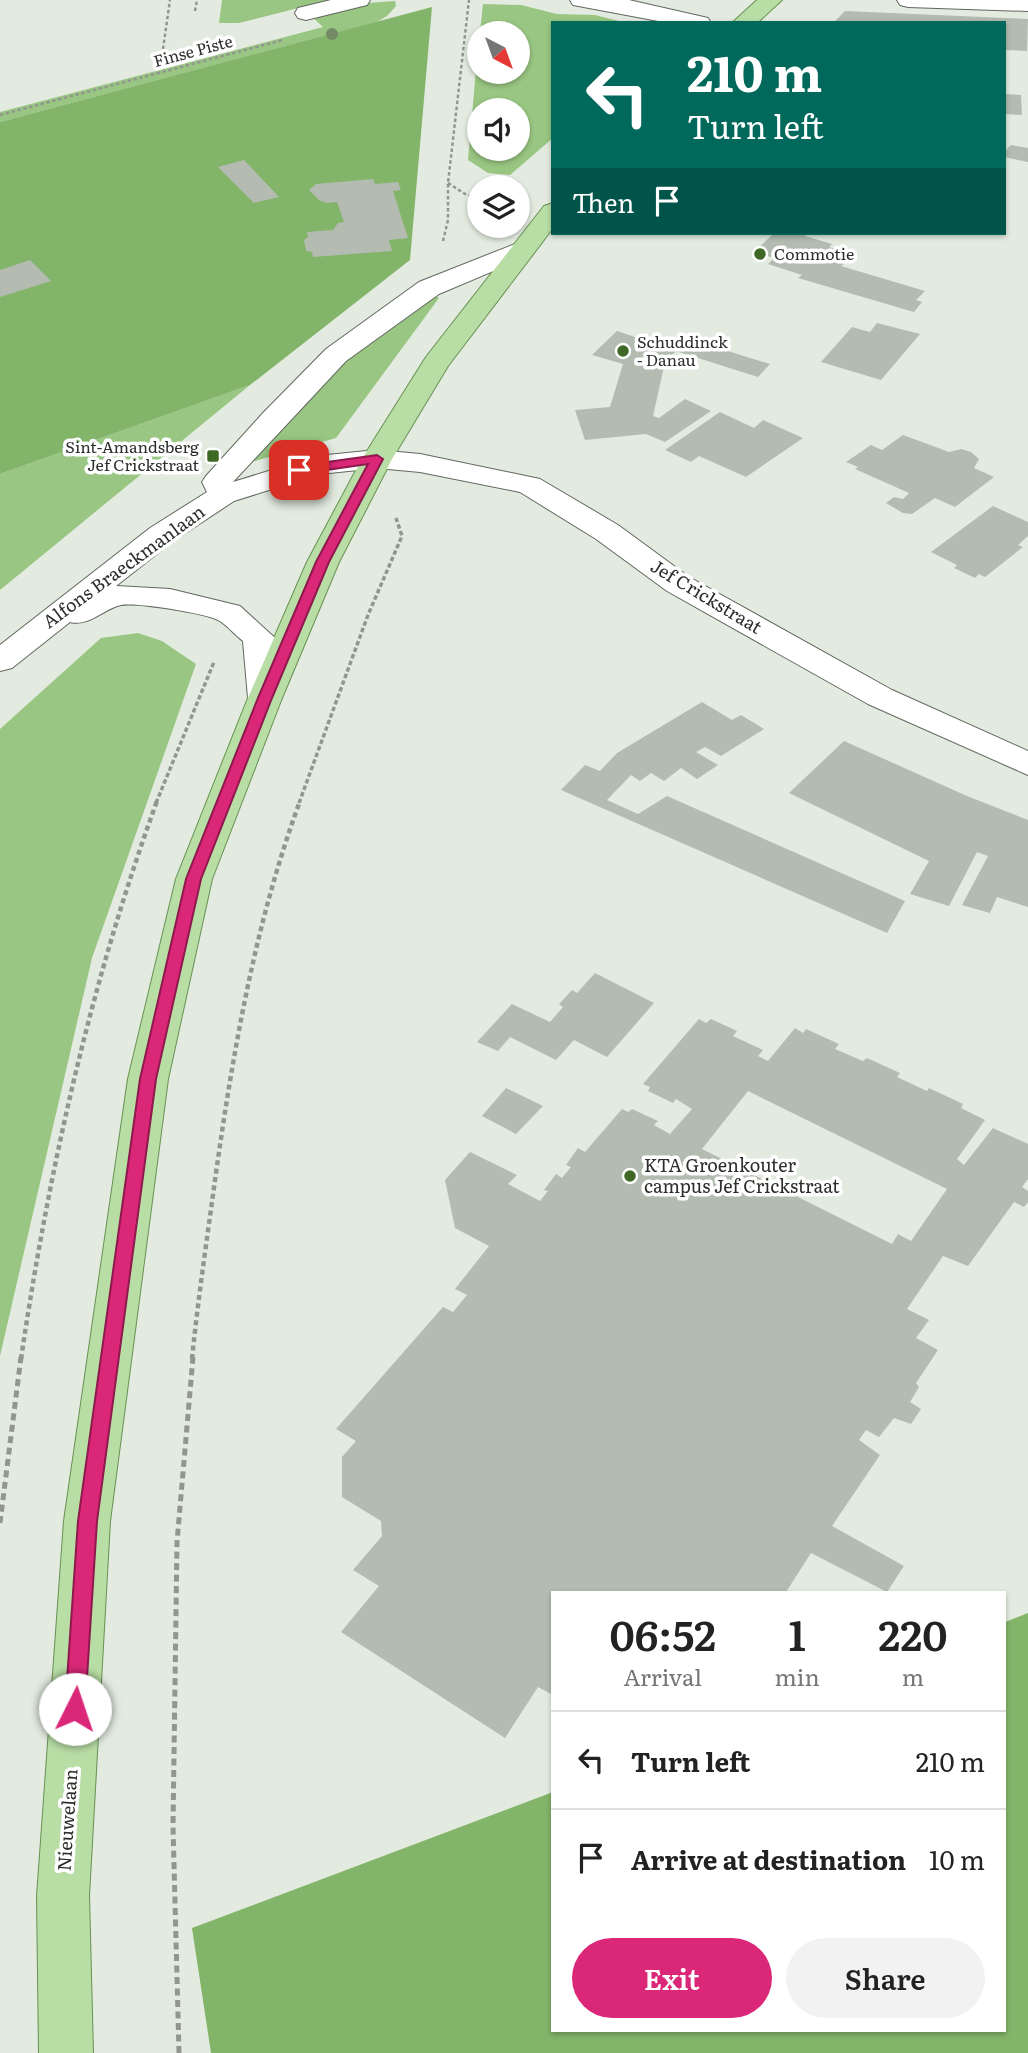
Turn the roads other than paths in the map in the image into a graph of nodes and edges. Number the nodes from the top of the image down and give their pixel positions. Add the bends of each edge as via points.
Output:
1 (359, 0) edge
2 (581, 0) edge
3 (771, 0) edge
4 (908, 0) edge
5 (1028, 4) edge
6 (306, 13) dead end
7 (691, 21) edge
8 (745, 21) edge
9 (551, 213) edge
10 (520, 250) junction
11 (377, 459) junction
12 (223, 495) junction
13 (25, 639) junction
14 (0, 660) edge
15 (265, 698) junction
16 (1028, 764) edge
17 (66, 2053) edge

1 - 6 street
2 - 7 street
3 - 8 main road
4 - 5 street
9 - 10 main road, Nieuwelaan
10 - 11 main road, Nieuwelaan via 436,363
10 - 12 street, Alfons Braeckmanlaan via 429,288 336,355 217,482
11 - 12 street, Alfons Braeckmanlaan via 317,466
11 - 15 main road, Nieuwelaan via 323,562
11 - 16 street, Jef Crickstraat via 469,471 529,485 607,532 678,584 880,697
12 - 13 street, Alfons Braeckmanlaan via 161,535
13 - 14 street, Alfons Braeckmanlaan
13 - 15 street, Alfons Braeckmanlaan via 117,595 170,599 229,613 259,638
15 - 17 main road, Nieuwelaan via 194,879 148,1079 87,1521 63,1896

